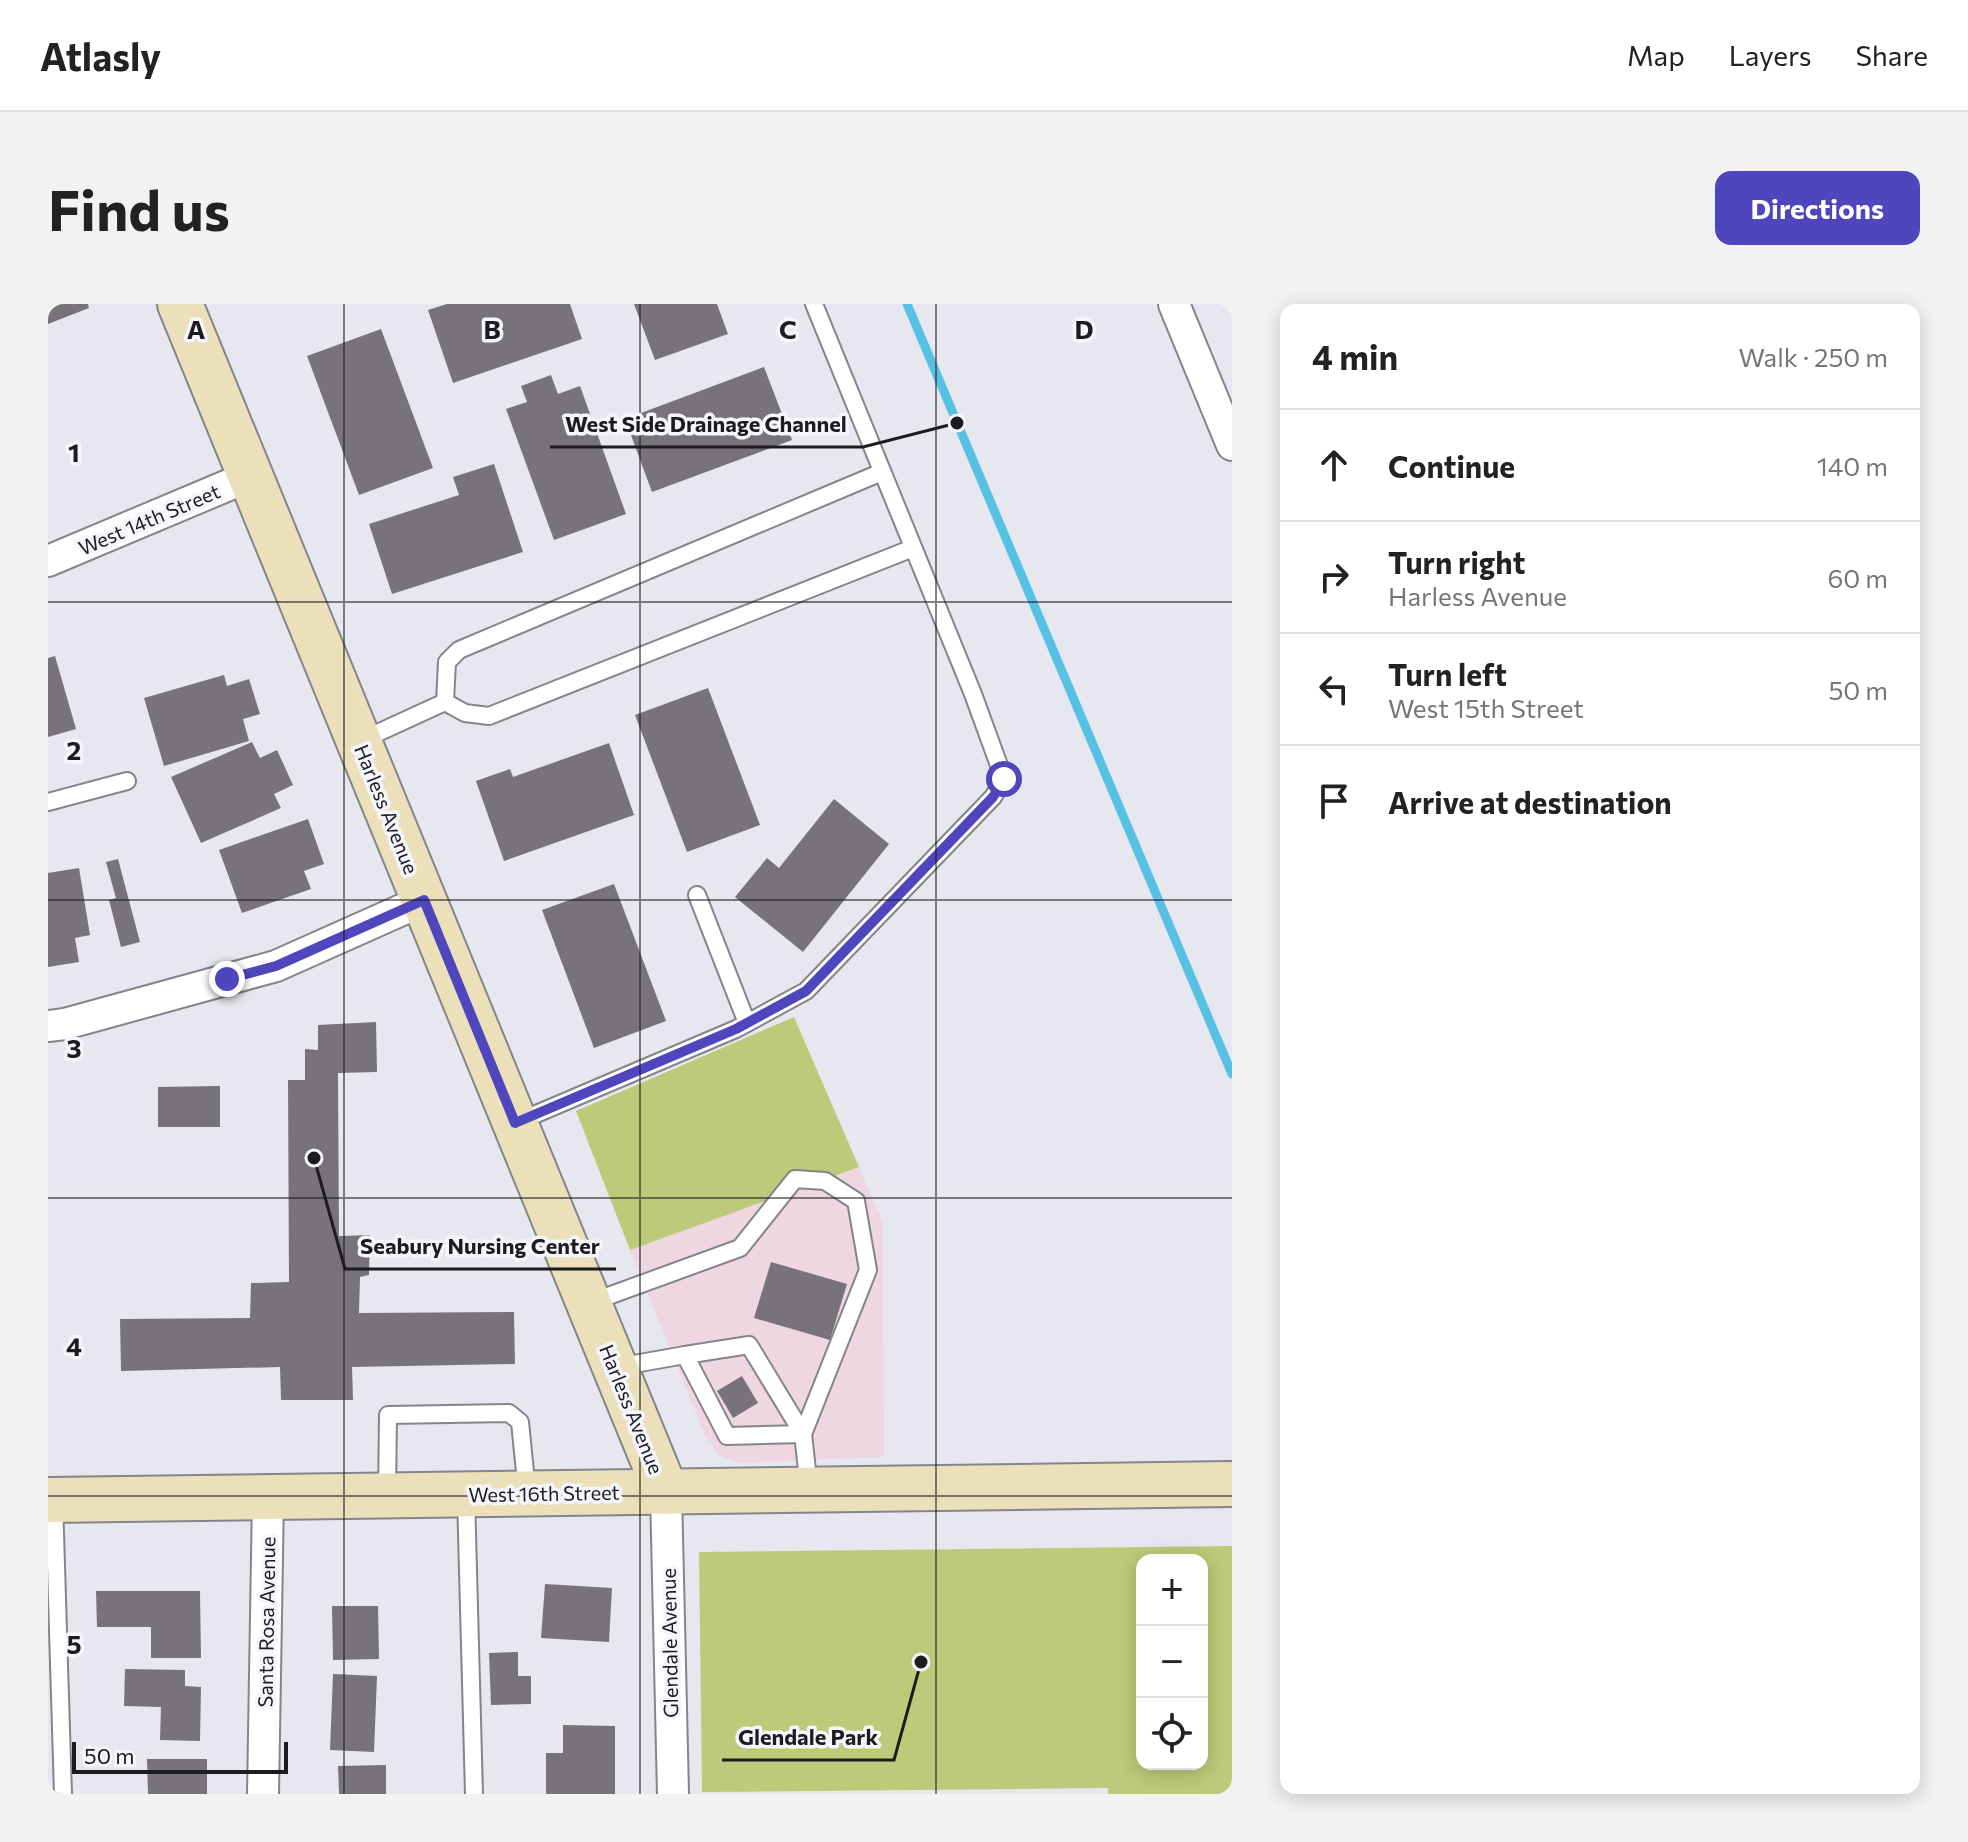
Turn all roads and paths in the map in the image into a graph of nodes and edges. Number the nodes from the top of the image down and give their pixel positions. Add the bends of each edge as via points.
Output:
1 (814, 304) edge
2 (1174, 304) edge
3 (183, 305) edge
4 (1232, 445) edge
5 (882, 472) junction
6 (250, 476) junction
7 (913, 548) junction
8 (48, 561) edge
9 (445, 702) junction
10 (359, 741) junction
11 (127, 781) dead end
12 (48, 802) edge
13 (697, 895) dead end
14 (424, 900) junction
15 (747, 1023) junction
16 (48, 1026) edge
17 (515, 1123) junction
18 (589, 1303) junction
19 (685, 1355) junction
20 (617, 1367) junction
21 (803, 1434) junction
22 (1232, 1484) edge
23 (809, 1490) junction
24 (666, 1492) junction
25 (466, 1494) junction
26 (527, 1494) junction
27 (387, 1496) junction
28 (268, 1497) junction
29 (51, 1500) edge
30 (63, 1794) edge
31 (263, 1794) edge
32 (474, 1794) edge
33 (673, 1794) edge

1 - 5 lane
2 - 4 street
3 - 6 main road, Harless Avenue
5 - 7 lane
5 - 9 lane via 459,650 447,662
6 - 8 street, West 14th Street
6 - 10 main road, Harless Avenue
7 - 9 lane via 489,716 465,713
7 - 15 lane via 1004,779 993,797 806,991
9 - 10 lane
10 - 14 main road, Harless Avenue
11 - 12 lane
13 - 15 lane
14 - 16 street via 276,966
14 - 17 main road, Harless Avenue
15 - 17 lane
17 - 18 main road, Harless Avenue
18 - 20 main road, Harless Avenue
18 - 21 lane via 740,1248 795,1179 825,1181 856,1201 868,1270
19 - 20 lane
19 - 21 lane via 727,1436
19 - 21 lane via 749,1345
20 - 24 main road, Harless Avenue
21 - 23 lane
22 - 23 main road, West 16th Street
23 - 24 main road, West 16th Street
24 - 26 main road, West 16th Street
24 - 33 street, Glendale Avenue
25 - 26 main road, West 16th Street
25 - 27 main road, West 16th Street
25 - 32 lane
26 - 27 lane via 520,1422 509,1413 388,1415
27 - 28 main road, West 16th Street
28 - 29 main road, West 16th Street
28 - 31 street, Santa Rosa Avenue
29 - 30 lane

